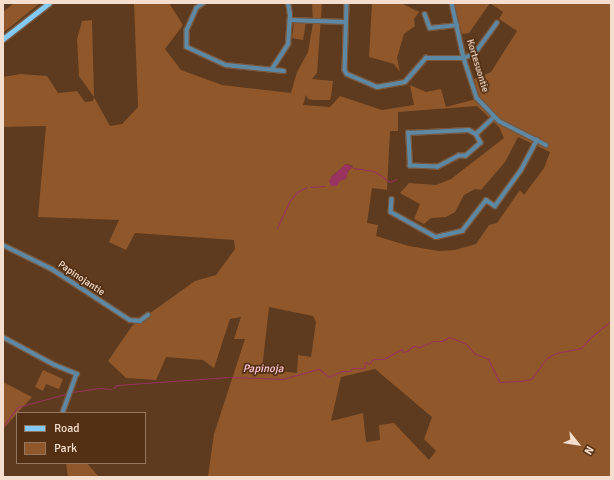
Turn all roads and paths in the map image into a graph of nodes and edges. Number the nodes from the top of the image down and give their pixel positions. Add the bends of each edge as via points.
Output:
1 (49, 3) edge
2 (194, 3) edge
3 (204, 3) edge
4 (288, 3) edge
5 (347, 3) edge
6 (452, 3) edge
7 (197, 8) junction
8 (425, 14) dead end
9 (290, 20) junction
10 (345, 22) junction
11 (496, 23) dead end
12 (457, 25) junction
13 (3, 39) edge
14 (464, 58) junction
15 (272, 69) junction
16 (284, 71) dead end
17 (494, 117) junction
18 (476, 134) junction
19 (538, 140) junction
20 (546, 145) dead end
21 (392, 199) dead end
22 (3, 246) edge
23 (148, 315) dead end
24 (3, 337) edge
25 (63, 412) edge

1 - 13 main road
2 - 7 street
3 - 7 street
4 - 9 street
5 - 10 street
6 - 12 street, Kortesuontie
7 - 15 street via 187,30 187,47 226,64
8 - 12 street via 428,26 432,29
9 - 10 street
9 - 15 street via 288,44
10 - 14 street via 346,72 375,87 405,82 426,58
11 - 14 street via 475,53
12 - 14 street, Kortesuontie
14 - 17 street, Kortesuontie via 476,95
15 - 16 street
17 - 18 street
17 - 19 street, Kortesuontie
18 - 18 street via 469,130 408,133 410,166 438,167 459,156 466,156 481,143
19 - 20 street, Kortesuontie
19 - 21 street via 521,170 495,206 486,200 462,231 436,237 391,212
22 - 23 street, Papinojantie via 52,269 130,320 140,321
24 - 25 street via 77,374

